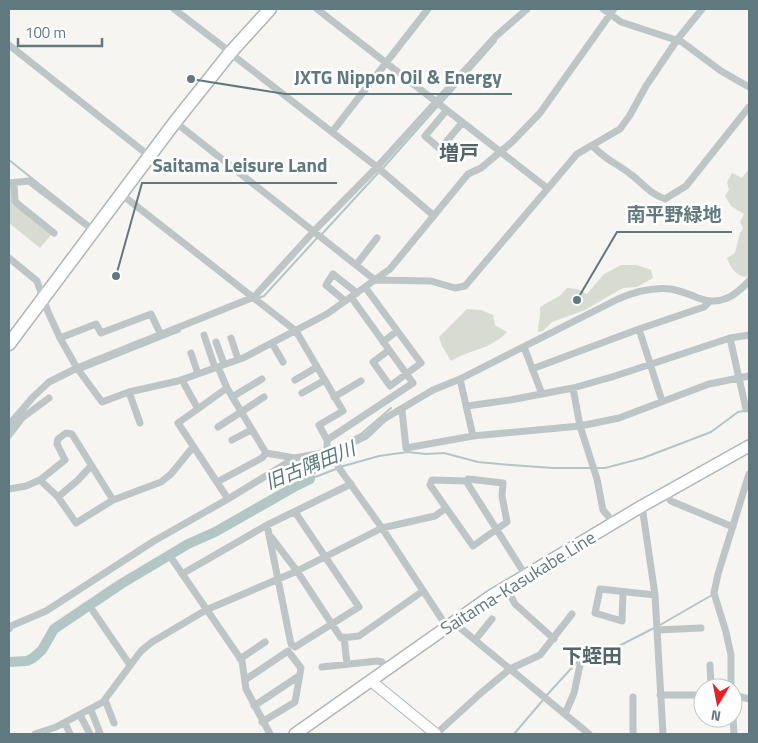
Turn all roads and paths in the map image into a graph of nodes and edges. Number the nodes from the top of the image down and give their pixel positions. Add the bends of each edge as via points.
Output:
1 (174, 9) edge
2 (260, 9) edge
3 (270, 9) edge
4 (317, 9) edge
5 (428, 9) edge
6 (527, 9) edge
7 (702, 9) edge
8 (609, 10) edge
9 (677, 40) junction
10 (9, 46) edge
11 (228, 50) junction
12 (386, 63) junction
13 (749, 87) edge
14 (436, 103) junction
15 (749, 106) edge
16 (446, 111) junction
17 (175, 122) junction
18 (462, 123) junction
19 (332, 132) junction
20 (592, 145) junction
21 (143, 151) junction
22 (498, 152) junction
23 (377, 167) junction
24 (12, 184) edge
25 (547, 188) junction
26 (121, 194) junction
27 (433, 215) junction
28 (88, 226) junction
29 (314, 231) junction
30 (54, 233) dead end
31 (377, 238) dead end
32 (9, 258) edge
33 (356, 265) junction
34 (375, 280) junction
35 (749, 281) edge
36 (365, 288) junction
37 (42, 294) junction
38 (351, 297) junction
39 (257, 299) junction
40 (710, 301) junction
41 (639, 329) junction
42 (296, 331) junction
43 (398, 331) junction
44 (9, 332) edge
45 (161, 335) junction
46 (204, 335) dead end
47 (749, 335) edge
48 (60, 338) junction
49 (231, 338) dead end
50 (730, 338) junction
51 (216, 342) dead end
52 (383, 342) junction
53 (272, 343) junction
54 (9, 344) edge
55 (524, 347) junction
56 (390, 350) junction
57 (191, 353) dead end
58 (238, 359) junction
59 (283, 362) dead end
60 (650, 364) junction
61 (219, 366) junction
62 (317, 367) junction
63 (77, 368) junction
64 (532, 369) junction
65 (198, 374) junction
66 (406, 374) junction
67 (749, 376) edge
68 (739, 378) junction
69 (262, 379) dead end
70 (460, 379) junction
71 (182, 380) junction
72 (295, 380) dead end
73 (325, 380) junction
74 (361, 381) dead end
75 (227, 388) junction
76 (573, 388) junction
77 (129, 392) junction
78 (302, 393) dead end
79 (542, 394) junction
80 (232, 397) junction
81 (264, 397) dead end
82 (334, 397) junction
83 (49, 398) dead end
84 (662, 401) junction
85 (466, 406) junction
86 (749, 408) edge
87 (198, 409) junction
88 (402, 410) junction
89 (241, 412) junction
90 (23, 413) junction
91 (140, 423) dead end
92 (9, 425) edge
93 (580, 426) junction
94 (218, 427) dead end
95 (251, 430) junction
96 (9, 435) edge
97 (473, 436) junction
98 (232, 440) dead end
99 (328, 440) junction
100 (749, 446) edge
101 (193, 447) junction
102 (330, 452) junction
103 (266, 453) junction
104 (295, 458) junction
105 (91, 466) junction
106 (749, 474) edge
107 (40, 480) junction
108 (217, 482) junction
109 (467, 482) junction
110 (351, 484) junction
111 (9, 489) edge
112 (665, 494) junction
113 (58, 497) junction
114 (228, 499) junction
115 (114, 500) junction
116 (642, 506) junction
117 (446, 508) junction
118 (295, 512) junction
119 (614, 523) junction
120 (267, 525) junction
121 (733, 527) junction
122 (382, 528) junction
123 (497, 530) junction
124 (269, 534) junction
125 (325, 558) junction
126 (172, 559) dead end
127 (296, 571) junction
128 (182, 574) junction
129 (526, 576) junction
130 (278, 578) junction
131 (506, 587) junction
132 (424, 591) junction
133 (623, 592) junction
134 (655, 595) junction
135 (206, 610) junction
136 (93, 611) dead end
137 (572, 614) dead end
138 (492, 619) dead end
139 (333, 624) junction
140 (450, 624) junction
141 (701, 628) dead end
142 (9, 629) edge
143 (657, 630) junction
144 (344, 637) junction
145 (554, 639) junction
146 (475, 640) junction
147 (265, 642) dead end
148 (240, 659) junction
149 (130, 664) junction
150 (347, 664) junction
151 (580, 665) dead end
152 (710, 665) dead end
153 (322, 667) dead end
154 (510, 669) junction
155 (387, 670) junction
156 (299, 676) junction
157 (711, 678) edge
158 (731, 678) edge
159 (245, 680) junction
160 (371, 681) junction
161 (660, 695) junction
162 (693, 695) edge
163 (633, 697) dead end
164 (105, 700) junction
165 (254, 706) junction
166 (91, 710) junction
167 (565, 714) junction
168 (80, 715) junction
169 (262, 722) junction
170 (65, 723) junction
171 (114, 723) dead end
172 (52, 732) edge
173 (36, 734) edge
174 (70, 734) edge
175 (90, 734) edge
176 (98, 734) edge
177 (270, 734) edge
178 (295, 734) edge
179 (436, 734) edge
180 (589, 734) edge
181 (633, 734) edge
182 (663, 734) edge

1 - 11 street
2 - 11 highway
3 - 11 highway
4 - 12 street
5 - 12 street
6 - 14 street via 495,37
7 - 9 street
8 - 9 street via 620,22
8 - 22 street via 540,114
9 - 13 street
9 - 20 street via 620,129
10 - 21 street
11 - 17 highway
11 - 19 street
11 - 21 highway
12 - 14 street
12 - 19 street
14 - 16 street
14 - 23 street
15 - 20 street via 686,186 665,199 656,196
16 - 18 street
16 - 18 street via 425,136 440,149
17 - 26 highway
17 - 29 street
18 - 22 street
19 - 23 street
20 - 25 street via 577,154
21 - 28 highway
22 - 25 street
22 - 27 street via 481,168 468,174
23 - 27 street
23 - 29 street
24 - 28 street via 29,181
24 - 30 street via 15,201
25 - 34 street via 465,286 455,288 431,281
26 - 37 highway
26 - 39 street
27 - 34 street via 390,269
28 - 37 highway
29 - 33 street
29 - 39 street
31 - 33 street
32 - 37 street via 37,281
33 - 34 street
34 - 36 street
35 - 40 street via 726,300
36 - 38 street
36 - 43 street
37 - 44 highway
37 - 48 street
37 - 54 highway
38 - 42 street
38 - 52 street
39 - 42 street
39 - 45 street
40 - 41 street via 704,307
40 - 55 street via 670,289 631,293
41 - 60 street
41 - 64 street
42 - 53 street
42 - 62 street
43 - 52 street
43 - 66 street via 421,363
45 - 48 street via 151,314 101,333 96,324
45 - 63 street
46 - 61 street
47 - 50 street
48 - 63 street
49 - 58 street
50 - 60 street
50 - 68 street
51 - 61 street
52 - 56 street
53 - 58 street
53 - 59 street
55 - 64 street
55 - 70 street
56 - 66 street
56 - 66 street via 373,362 390,386
57 - 65 street
58 - 61 street
60 - 76 street
60 - 84 street
61 - 65 street
61 - 75 street
62 - 72 street
62 - 73 street
63 - 77 street via 102,402
63 - 90 street via 49,382
64 - 79 street
65 - 71 street
66 - 99 street via 412,383
67 - 68 street
68 - 84 street via 709,384
68 - 86 street via 746,408
69 - 80 street
70 - 85 street
70 - 88 street via 434,390
71 - 77 street
71 - 87 street
73 - 78 street
73 - 82 street
74 - 82 street
75 - 80 street
75 - 87 street
76 - 79 street
76 - 93 street
77 - 91 street
79 - 85 street
80 - 89 street
81 - 89 street
82 - 99 street via 343,411 319,425
83 - 90 street
84 - 93 street via 619,418
85 - 97 street
87 - 101 street via 178,423
88 - 97 street via 406,448
88 - 102 street via 384,419 366,436
89 - 94 street
89 - 95 street
90 - 92 street
90 - 96 street
93 - 97 street
93 - 119 street via 603,510
95 - 98 street
95 - 103 street
99 - 102 street
100 - 112 main road, Saitama-Kasukabe Line
101 - 108 street
101 - 115 street via 162,482
102 - 104 street
102 - 110 street
103 - 104 street
103 - 108 street
104 - 114 street
105 - 107 street via 72,434 66,432 58,438 57,444 65,460
105 - 113 street
105 - 115 street
106 - 121 street
107 - 111 street
107 - 113 street
108 - 114 street
109 - 117 street via 432,480 430,486
109 - 123 street
109 - 123 street via 468,479 502,483 507,522
110 - 118 street
110 - 122 street
112 - 116 main road, Saitama-Kasukabe Line
112 - 121 street via 672,501
113 - 115 street via 76,523
114 - 142 street via 154,541 46,611
116 - 119 main road, Saitama-Kasukabe Line
116 - 134 street
117 - 122 street via 435,516
117 - 123 street via 473,546
118 - 120 street
118 - 125 street
119 - 129 main road, Saitama-Kasukabe Line
120 - 124 street
120 - 128 street
121 - 158 street via 714,592 731,655
122 - 125 street
122 - 132 street
123 - 129 street
124 - 127 street
124 - 130 street
125 - 127 street
125 - 139 street via 359,607
126 - 128 street
127 - 130 street
127 - 139 street
128 - 135 street
129 - 131 main road, Saitama-Kasukabe Line
130 - 135 street
130 - 139 street via 295,647
131 - 140 main road, Saitama-Kasukabe Line
131 - 145 street via 515,604
132 - 140 street
132 - 144 street via 359,636
133 - 133 street via 600,589 595,613 622,621
133 - 134 street
134 - 143 street
135 - 148 street
135 - 149 street via 152,642
136 - 149 street
137 - 145 street
138 - 146 street
139 - 144 street via 341,638
140 - 146 street
140 - 155 main road, Saitama-Kasukabe Line
141 - 143 street
143 - 161 street
144 - 150 street
145 - 154 street via 540,654
146 - 154 street
147 - 148 street
148 - 159 street
149 - 164 street
150 - 153 street
150 - 155 street via 377,661 382,662
151 - 167 street
152 - 157 street
154 - 167 street
154 - 179 street
155 - 160 main road, Saitama-Kasukabe Line
156 - 159 street via 301,668 288,651
156 - 165 street
156 - 169 street via 295,702
159 - 165 street
160 - 178 main road, Saitama-Kasukabe Line
160 - 179 street
161 - 162 street
161 - 182 street
163 - 181 street
164 - 166 street
164 - 171 street
165 - 169 street
166 - 168 street
166 - 176 street
167 - 180 street
168 - 170 street
168 - 175 street
169 - 177 street
170 - 172 street
170 - 174 street
172 - 173 street

